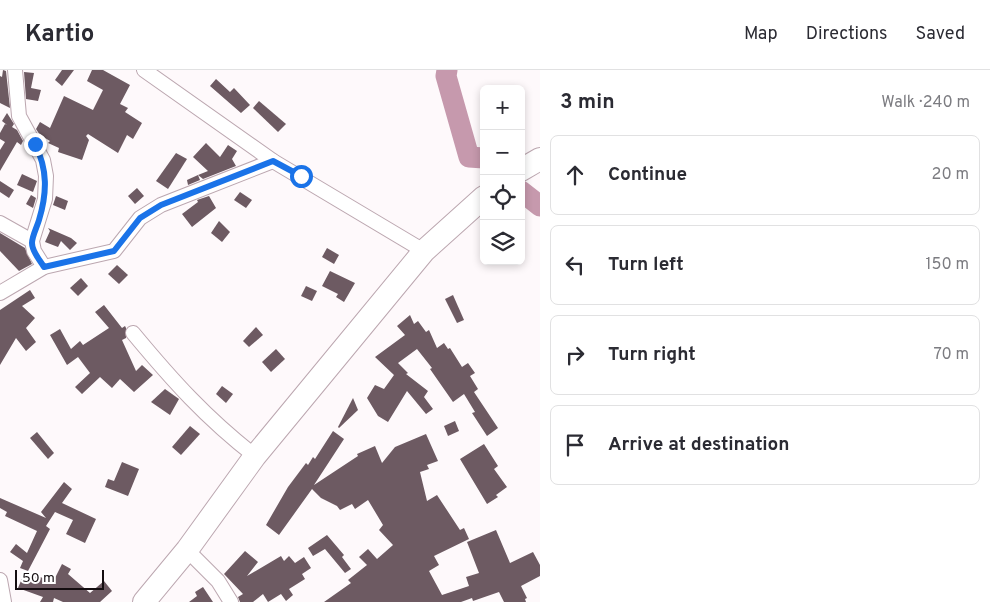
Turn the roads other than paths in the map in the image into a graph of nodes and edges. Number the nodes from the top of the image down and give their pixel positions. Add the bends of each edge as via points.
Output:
1 (15, 70) edge
2 (144, 70) edge
3 (540, 159) edge
4 (273, 161) junction
5 (525, 168) edge
6 (480, 201) edge
7 (0, 223) edge
8 (32, 241) junction
9 (424, 251) junction
10 (44, 267) junction
11 (0, 293) edge
12 (133, 332) dead end
13 (255, 456) junction
14 (187, 550) junction
15 (0, 580) edge
16 (4, 602) edge
17 (144, 602) edge
18 (232, 602) edge

1 - 8 street via 19,116 43,160 46,176 45,199
2 - 4 street
3 - 5 main road
4 - 9 street
4 - 10 street via 161,205 140,218 114,251
6 - 9 main road
7 - 8 street
8 - 10 street
9 - 13 main road
10 - 11 street
12 - 13 street via 185,394 217,426
13 - 14 main road
14 - 17 main road
14 - 18 street via 218,581
15 - 16 street

